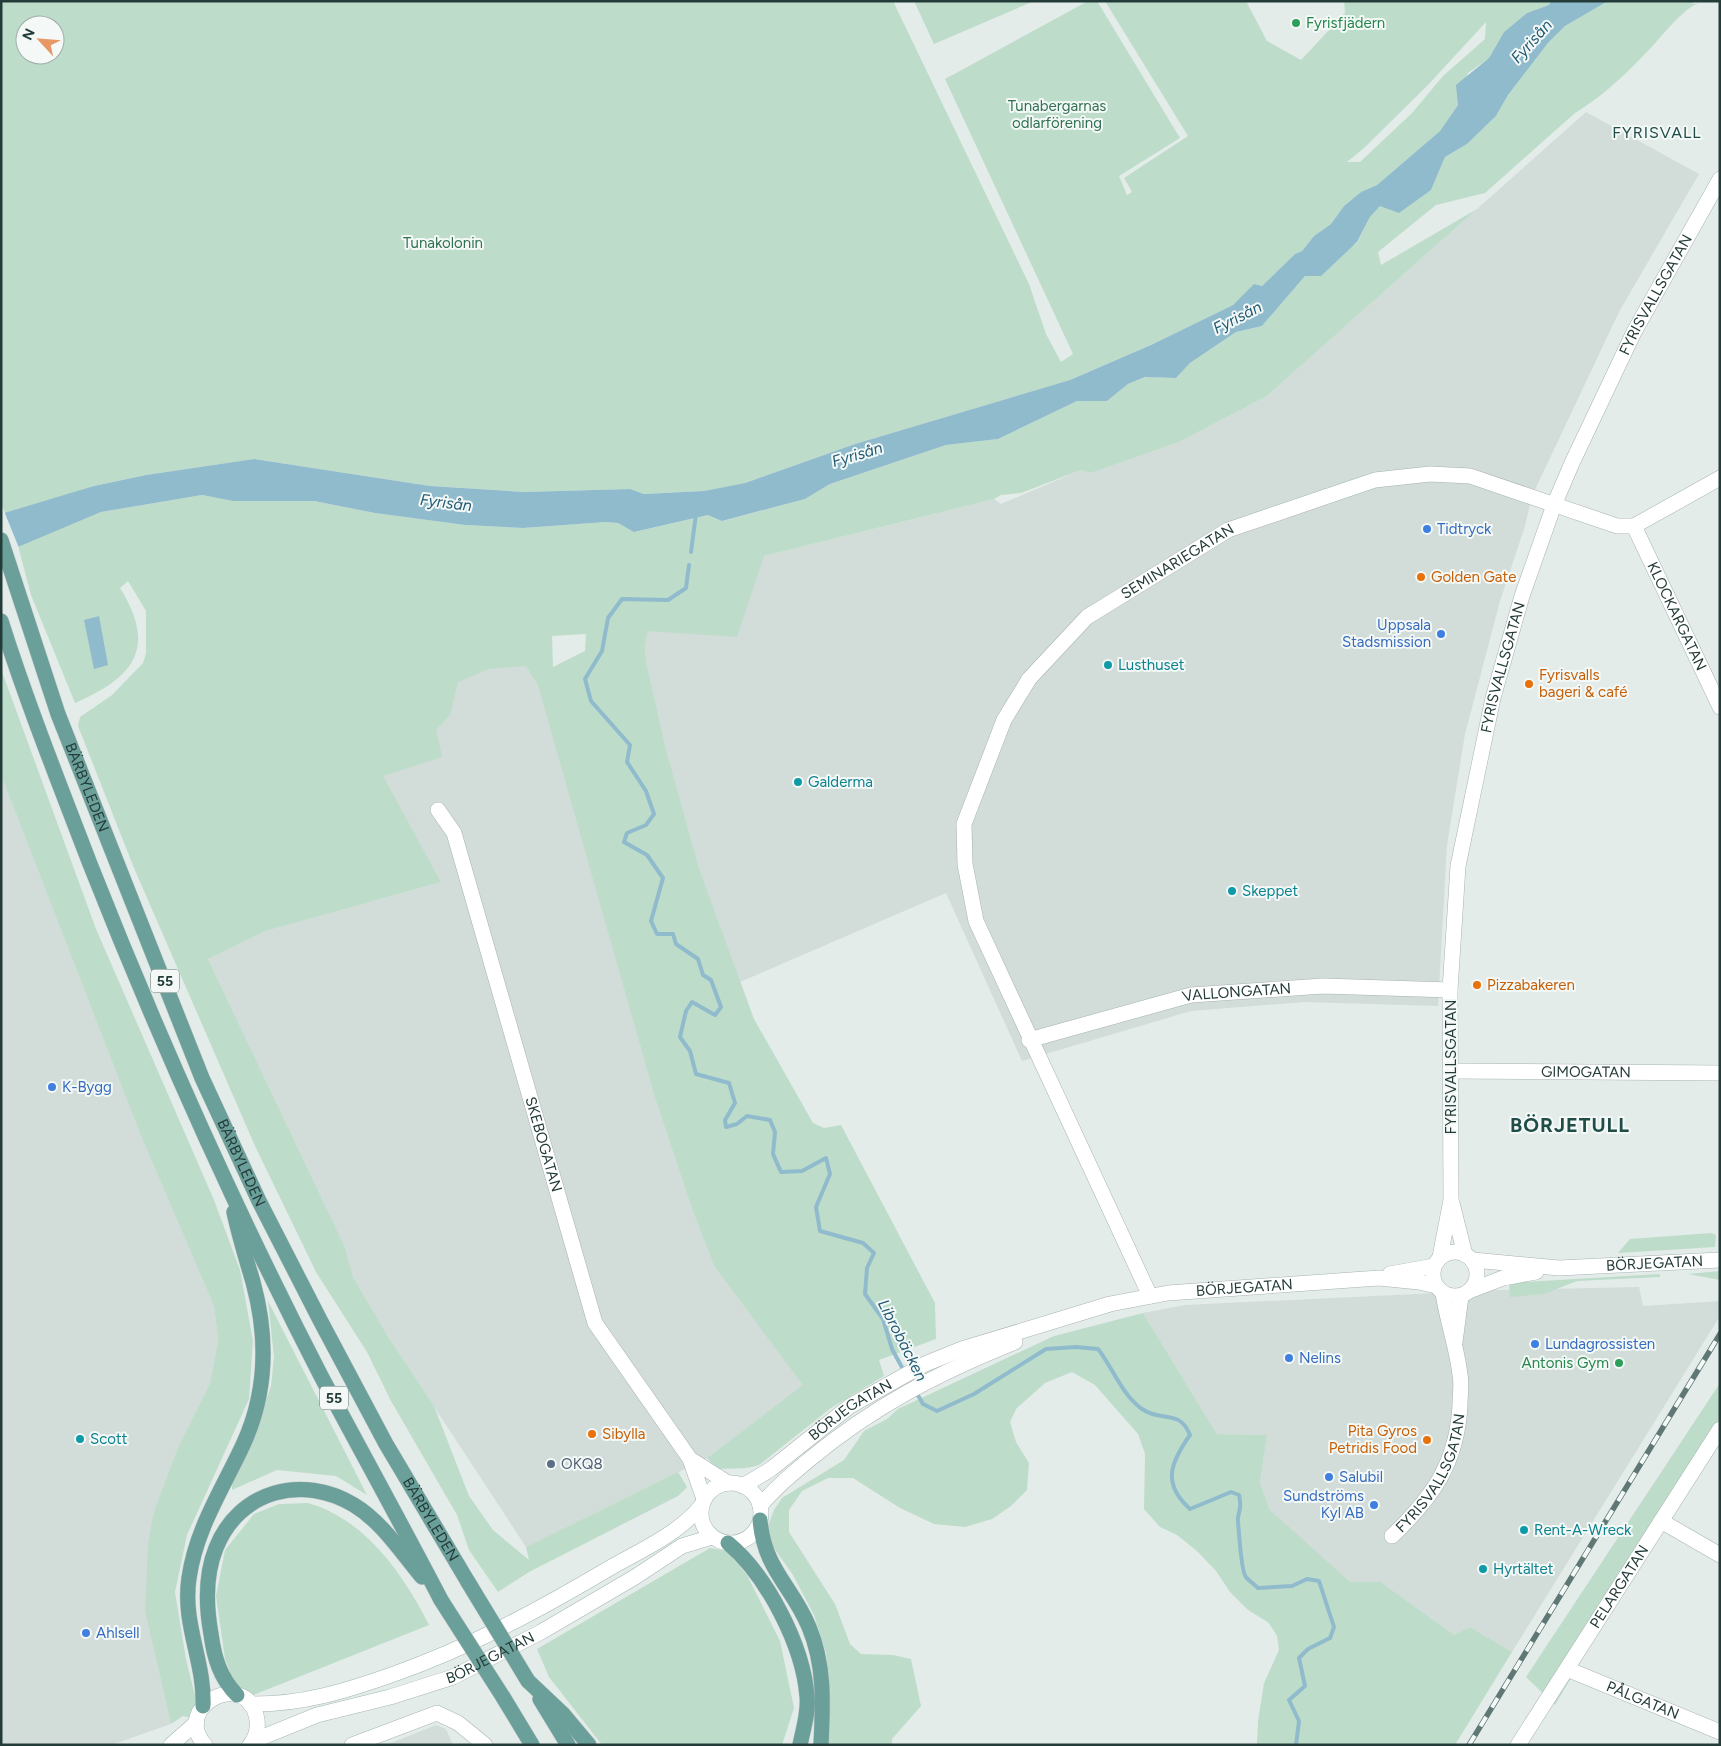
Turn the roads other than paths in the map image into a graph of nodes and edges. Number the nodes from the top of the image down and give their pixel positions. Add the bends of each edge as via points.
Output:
1 (1720, 179) edge
2 (1720, 478) edge
3 (1554, 504) junction
4 (1634, 526) junction
5 (1, 540) edge
6 (1, 621) edge
7 (1720, 707) edge
8 (438, 810) dead end
9 (1450, 990) junction
10 (1029, 1040) junction
11 (1452, 1071) junction
12 (1720, 1073) edge
13 (231, 1194) junction
14 (1451, 1200) junction
15 (1469, 1258) junction
16 (1720, 1260) edge
17 (1437, 1261) junction
18 (1560, 1268) junction
19 (1379, 1278) junction
20 (1439, 1290) junction
21 (1465, 1293) junction
22 (1150, 1296) junction
23 (1110, 1304) junction
24 (1454, 1346) junction
25 (1720, 1429) edge
26 (690, 1459) junction
27 (735, 1485) junction
28 (703, 1502) junction
29 (760, 1513) junction
30 (1661, 1521) junction
31 (1392, 1536) dead end
32 (712, 1537) junction
33 (728, 1543) junction
34 (1720, 1555) edge
35 (441, 1600) junction
36 (1567, 1669) junction
37 (528, 1681) junction
38 (237, 1695) junction
39 (250, 1704) junction
40 (203, 1706) junction
41 (197, 1722) junction
42 (1720, 1732) edge
43 (251, 1743) edge
44 (171, 1745) edge
45 (205, 1745) edge
46 (352, 1745) edge
47 (485, 1745) edge
48 (532, 1745) edge
49 (568, 1745) edge
50 (589, 1745) edge
51 (800, 1745) edge
52 (821, 1745) edge
53 (1518, 1745) edge

1 - 3 street, FYRISVALLSGATAN via 1634,332
2 - 4 street
3 - 4 street, SEMINARIEGATAN via 1616,526
3 - 9 street, FYRISVALLSGATAN via 1522,596 1493,698 1458,866
3 - 10 street, SEMINARIEGATAN via 1470,476 1430,474 1375,480 1228,530 1087,618 1029,679 1004,720 964,824 965,864 976,921
4 - 7 street, KLOCKARGATAN
5 - 37 main road, BÄRBYLEDEN / 55, bridge via 58,714 210,1096 259,1201 386,1444
6 - 13 main road, BÄRBYLEDEN / 55 via 36,726 131,967
8 - 26 street, SKEBOGATAN via 454,833 595,1323
9 - 10 street, VALLONGATAN via 1323,986 1192,995
9 - 11 street, FYRISVALLSGATAN
10 - 22 street, SEMINARIEGATAN
11 - 12 street, GIMOGATAN
11 - 14 street, FYRISVALLSGATAN
13 - 35 main road, BÄRBYLEDEN / 55 via 321,1376
13 - 40 main road via 239,1239 259,1313 263,1367 253,1418 204,1521 188,1580 189,1625 202,1678
14 - 15 street, FYRISVALLSGATAN
14 - 17 street, FYRISVALLSGATAN
15 - 17 street via 1451,1252
15 - 18 street, BÖRJEGATAN
15 - 21 street via 1477,1275 1475,1284
16 - 18 street, BÖRJEGATAN
17 - 19 street, BÖRJEGATAN
17 - 20 street via 1432,1277
18 - 21 street, BÖRJEGATAN via 1503,1278
19 - 20 street, BÖRJEGATAN via 1402,1279
19 - 22 street, BÖRJEGATAN
20 - 21 street via 1452,1296
20 - 24 street, FYRISVALLSGATAN
21 - 24 street, FYRISVALLSGATAN
22 - 23 street, BÖRJEGATAN
23 - 27 street, BÖRJEGATAN via 962,1349 925,1364 850,1406 771,1469
23 - 29 street, BÖRJEGATAN via 980,1356 899,1396 831,1442 782,1482
24 - 31 street, FYRISVALLSGATAN via 1461,1376 1459,1424 1450,1460 1415,1514
25 - 30 street, PELARGATAN
26 - 27 street, SKEBOGATAN
26 - 28 street, SKEBOGATAN
27 - 28 street via 714,1488
27 - 29 street via 756,1497
28 - 32 street via 702,1523
28 - 39 street, BÖRJEGATAN via 681,1528 530,1615 443,1657 313,1700
29 - 33 street via 751,1535 736,1543
29 - 52 main road via 766,1554 809,1626 820,1660 823,1697
30 - 34 street
30 - 36 street, PELARGATAN
32 - 33 street
32 - 43 street, BÖRJEGATAN via 682,1546 541,1632 453,1677 317,1716
33 - 51 main road via 754,1569 798,1651 808,1697
35 - 38 main road via 380,1527 354,1505 327,1492 298,1488 260,1499 236,1516 216,1546 211,1562 207,1606 212,1642 220,1672 227,1686
35 - 48 main road, BÄRBYLEDEN / 55, bridge
36 - 42 street, PÅLGATAN
36 - 53 street, PELARGATAN
37 - 49 main road, BÄRBYLEDEN / 55
37 - 50 main road via 563,1714
38 - 39 street
38 - 40 street via 218,1695
39 - 43 street via 258,1722
40 - 41 street
41 - 44 street
41 - 45 street via 198,1733
46 - 47 street via 437,1713 458,1723

